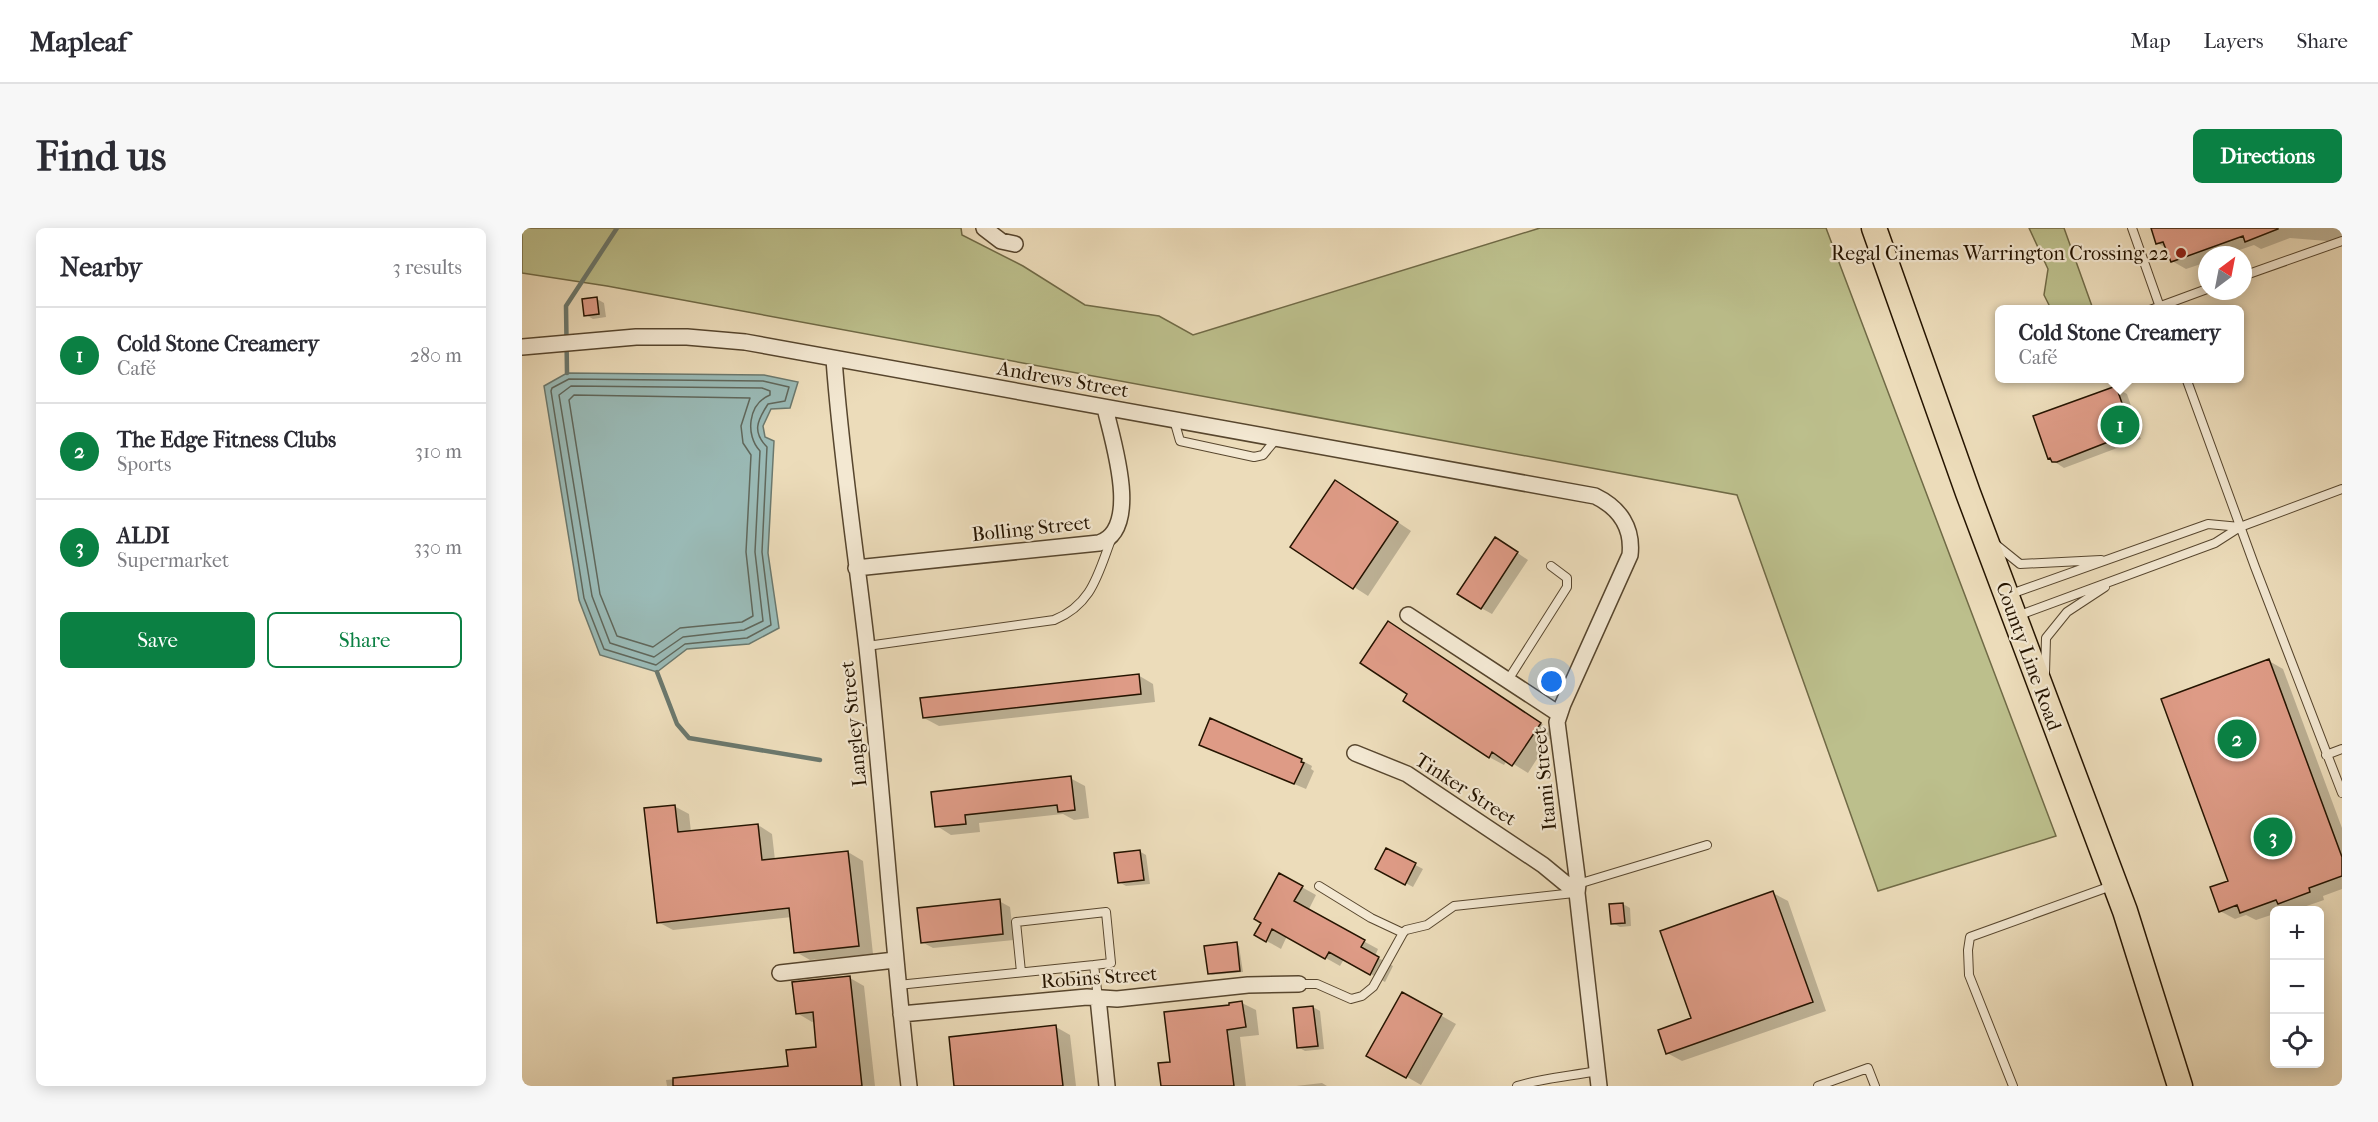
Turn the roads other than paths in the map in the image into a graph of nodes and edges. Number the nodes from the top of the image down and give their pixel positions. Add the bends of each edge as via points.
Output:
1 (984, 228) edge
2 (1874, 228) edge
3 (2132, 228) edge
4 (2342, 241) edge
5 (1015, 244) dead end
6 (2252, 273) edge
7 (2198, 293) edge
8 (2160, 305) edge
9 (2168, 305) edge
10 (522, 347) edge
11 (834, 359) junction
12 (2188, 383) edge
13 (1105, 408) junction
14 (1174, 420) junction
15 (1277, 438) junction
16 (2342, 489) edge
17 (1968, 493) junction
18 (1595, 496) joint
19 (2240, 527) junction
20 (1112, 536) junction
21 (2111, 559) junction
22 (1551, 566) dead end
23 (856, 568) junction
24 (2117, 579) junction
25 (2011, 606) junction
26 (1408, 615) dead end
27 (867, 646) junction
28 (1508, 680) junction
29 (2048, 707) junction
30 (1559, 714) junction
31 (2342, 749) edge
32 (1355, 753) dead end
33 (2326, 755) junction
34 (2342, 793) edge
35 (1707, 845) dead end
36 (2115, 885) junction
37 (1319, 886) dead end
38 (1577, 888) junction
39 (1403, 933) junction
40 (895, 960) junction
41 (1094, 965) junction
42 (1021, 972) junction
43 (780, 973) dead end
44 (1299, 984) joint
45 (898, 985) junction
46 (1098, 998) junction
47 (901, 1014) junction
48 (1598, 1078) edge
49 (1538, 1083) edge
50 (909, 1086) edge
51 (1107, 1086) edge
52 (1517, 1086) edge
53 (1818, 1086) edge
54 (1875, 1086) edge
55 (2013, 1086) edge
56 (2180, 1086) edge

1 - 5 street via 1001,241
2 - 17 main road, County Line Road
3 - 8 lane
4 - 6 lane
7 - 9 lane
10 - 11 street, Andrews Street via 620,338 687,337 745,342
11 - 13 street, Andrews Street
11 - 23 street, Langley Street
12 - 19 lane
13 - 14 street, Andrews Street
13 - 20 street, Bolling Street via 1118,463 1122,514
14 - 15 street, Andrews Street
14 - 15 lane via 1180,441 1254,457 1263,455
15 - 18 street, Andrews Street
16 - 19 lane
17 - 21 lane via 1993,542 2020,564
17 - 25 main road, County Line Road
18 - 30 street, Itami Street via 1623,519 1630,535 1630,555
19 - 21 lane via 2208,524
19 - 24 lane via 2215,543
19 - 33 lane
20 - 23 street, Bolling Street via 1099,543
20 - 27 lane via 1092,590 1076,609 1054,621
21 - 25 lane
22 - 28 lane via 1567,578 1567,587
23 - 27 street, Langley Street
24 - 25 lane
24 - 29 lane via 2067,612 2046,638
25 - 29 main road, County Line Road
26 - 28 street
27 - 40 street, Langley Street
28 - 30 street
29 - 36 main road, County Line Road
30 - 38 street, Itami Street
31 - 33 lane
32 - 38 street, Tinker Street via 1407,774
33 - 34 lane
35 - 38 lane
36 - 55 lane via 1970,937 1969,975
36 - 56 main road, County Line Road
37 - 39 lane
38 - 39 lane via 1454,906 1427,925
38 - 48 street, Itami Street
39 - 44 lane via 1373,987 1362,996 1351,999 1317,984
40 - 43 street
40 - 45 street, Langley Street
41 - 42 lane
41 - 42 lane via 1111,963 1106,912 1016,922
41 - 46 lane
42 - 45 lane
44 - 46 street, Robins Street via 1248,984
45 - 47 street, Langley Street
46 - 47 street, Robins Street
46 - 51 street
47 - 50 street, Langley Street
48 - 49 lane
49 - 52 lane
53 - 54 lane via 1868,1068

